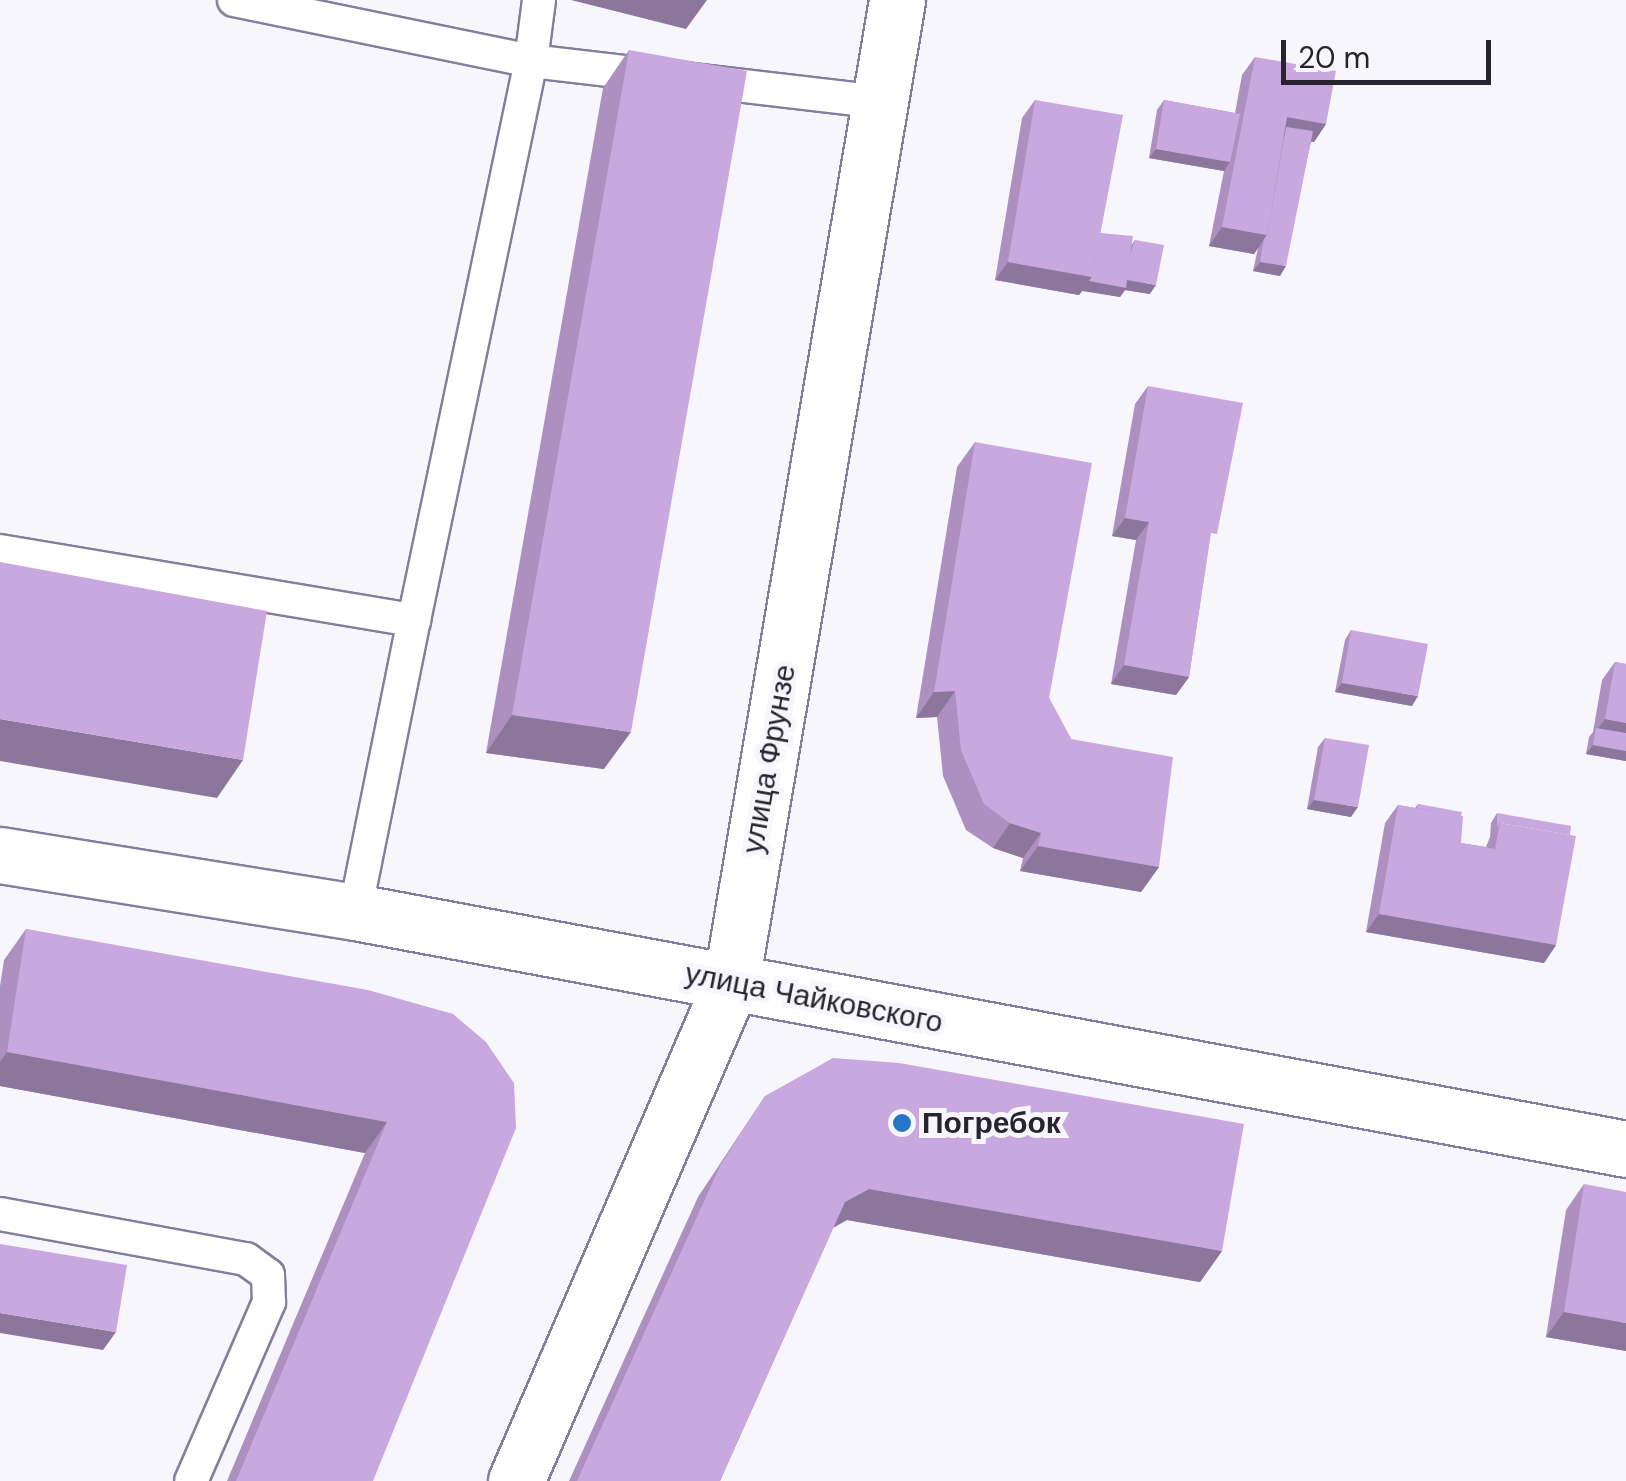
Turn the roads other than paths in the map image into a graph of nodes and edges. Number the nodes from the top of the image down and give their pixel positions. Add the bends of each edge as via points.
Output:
1 (234, 0) edge
2 (539, 0) edge
3 (898, 0) edge
4 (532, 61) junction
5 (879, 102) junction
6 (0, 551) edge
7 (414, 620) junction
8 (0, 854) edge
9 (355, 912) junction
10 (732, 983) junction
11 (1626, 1149) edge
12 (0, 1214) edge
13 (190, 1481) edge
14 (516, 1481) edge

1 - 4 lane
2 - 4 lane
3 - 5 street, улица Фрунзе
4 - 5 lane
4 - 7 lane
5 - 10 street, улица Фрунзе
6 - 7 lane
7 - 9 lane
8 - 9 street, улица Чайковского
9 - 10 street, улица Чайковского
10 - 11 street, улица Чайковского
10 - 14 street, улица Фрунзе
12 - 13 lane via 246,1260 268,1275 269,1302

